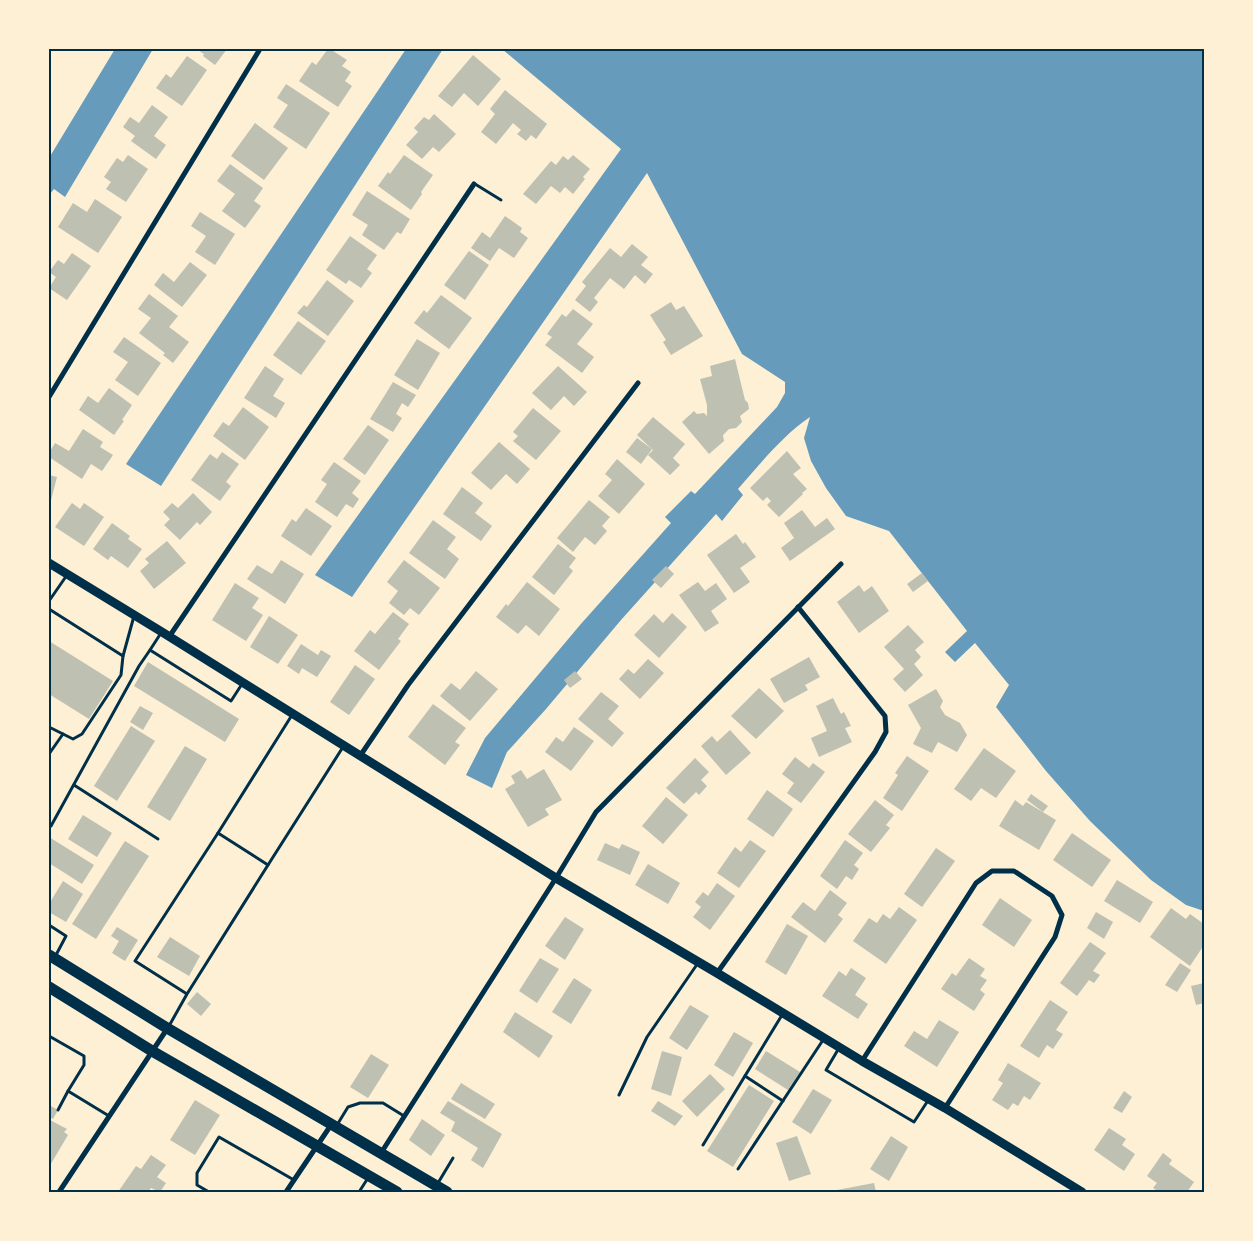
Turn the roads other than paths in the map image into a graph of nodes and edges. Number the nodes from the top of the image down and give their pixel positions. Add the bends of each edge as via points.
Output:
1 (260, 49) edge
2 (474, 184) joint
3 (501, 200) dead end
4 (638, 383) dead end
5 (49, 396) edge
6 (49, 563) edge
7 (841, 564) dead end
8 (67, 574) junction
9 (49, 601) edge
10 (798, 607) junction
11 (49, 608) edge
12 (134, 616) junction
13 (165, 635) junction
14 (150, 650) junction
15 (123, 656) junction
16 (243, 683) junction
17 (292, 714) junction
18 (49, 727) edge
19 (63, 734) junction
20 (344, 746) junction
21 (49, 754) edge
22 (360, 756) junction
23 (74, 785) junction
24 (51, 826) dead end
25 (218, 833) junction
26 (158, 839) dead end
27 (268, 865) junction
28 (556, 878) junction
29 (49, 925) edge
30 (51, 957) edge
31 (699, 962) junction
32 (717, 973) junction
33 (49, 987) edge
34 (187, 994) junction
35 (783, 1013) junction
36 (167, 1028) junction
37 (49, 1036) edge
38 (824, 1038) junction
39 (839, 1047) junction
40 (152, 1051) junction
41 (862, 1061) junction
42 (745, 1076) junction
43 (68, 1091) junction
44 (619, 1095) dead end
45 (929, 1099) junction
46 (783, 1101) junction
47 (945, 1108) junction
48 (58, 1110) dead end
49 (109, 1116) junction
50 (404, 1116) junction
51 (333, 1126) junction
52 (703, 1145) dead end
53 (317, 1146) junction
54 (380, 1154) junction
55 (453, 1158) dead end
56 (738, 1169) dead end
57 (369, 1176) junction
58 (294, 1180) junction
59 (436, 1186) junction
60 (59, 1192) edge
61 (209, 1192) edge
62 (286, 1192) edge
63 (359, 1192) edge
64 (397, 1192) edge
65 (447, 1192) edge
66 (1082, 1192) edge

1 - 5 street
2 - 3 lane
2 - 13 street
4 - 22 street via 408,685
6 - 8 street
7 - 10 street
8 - 9 lane
8 - 12 street
10 - 28 street via 596,812
10 - 32 street via 885,716 886,732
11 - 15 lane
12 - 13 street
12 - 15 lane
13 - 14 lane
13 - 16 street
14 - 16 lane via 231,700
14 - 23 lane
15 - 19 lane via 122,675 82,734 73,739
16 - 17 street
17 - 20 street
17 - 25 lane
18 - 19 lane
19 - 21 lane
20 - 22 street
20 - 27 lane
22 - 28 street
23 - 24 lane
23 - 26 lane
25 - 27 lane
25 - 34 lane via 135,961
27 - 34 lane
28 - 31 street
28 - 50 street
29 - 30 lane via 66,936
30 - 36 main road
31 - 32 street
31 - 44 lane via 647,1037
32 - 35 street
33 - 40 main road
34 - 36 lane
35 - 38 street
35 - 42 lane
36 - 40 street
36 - 51 main road
37 - 43 lane via 84,1056 84,1065
38 - 39 street
38 - 46 lane
39 - 41 street
39 - 45 lane via 826,1070 914,1122
40 - 49 street
40 - 53 main road
41 - 45 street
41 - 47 street via 976,883 992,871 1014,871 1052,896 1062,915 1055,937
42 - 46 lane
42 - 52 lane
43 - 48 lane
43 - 49 lane
45 - 47 street
46 - 56 lane
47 - 66 street
49 - 60 street
50 - 51 lane via 383,1103 360,1103 348,1107
50 - 54 street
51 - 53 street
51 - 54 main road
53 - 57 main road
53 - 58 street
54 - 59 main road
55 - 59 lane
57 - 63 lane
57 - 64 main road
58 - 61 lane via 219,1137 197,1173 197,1185
58 - 62 street
59 - 65 main road

